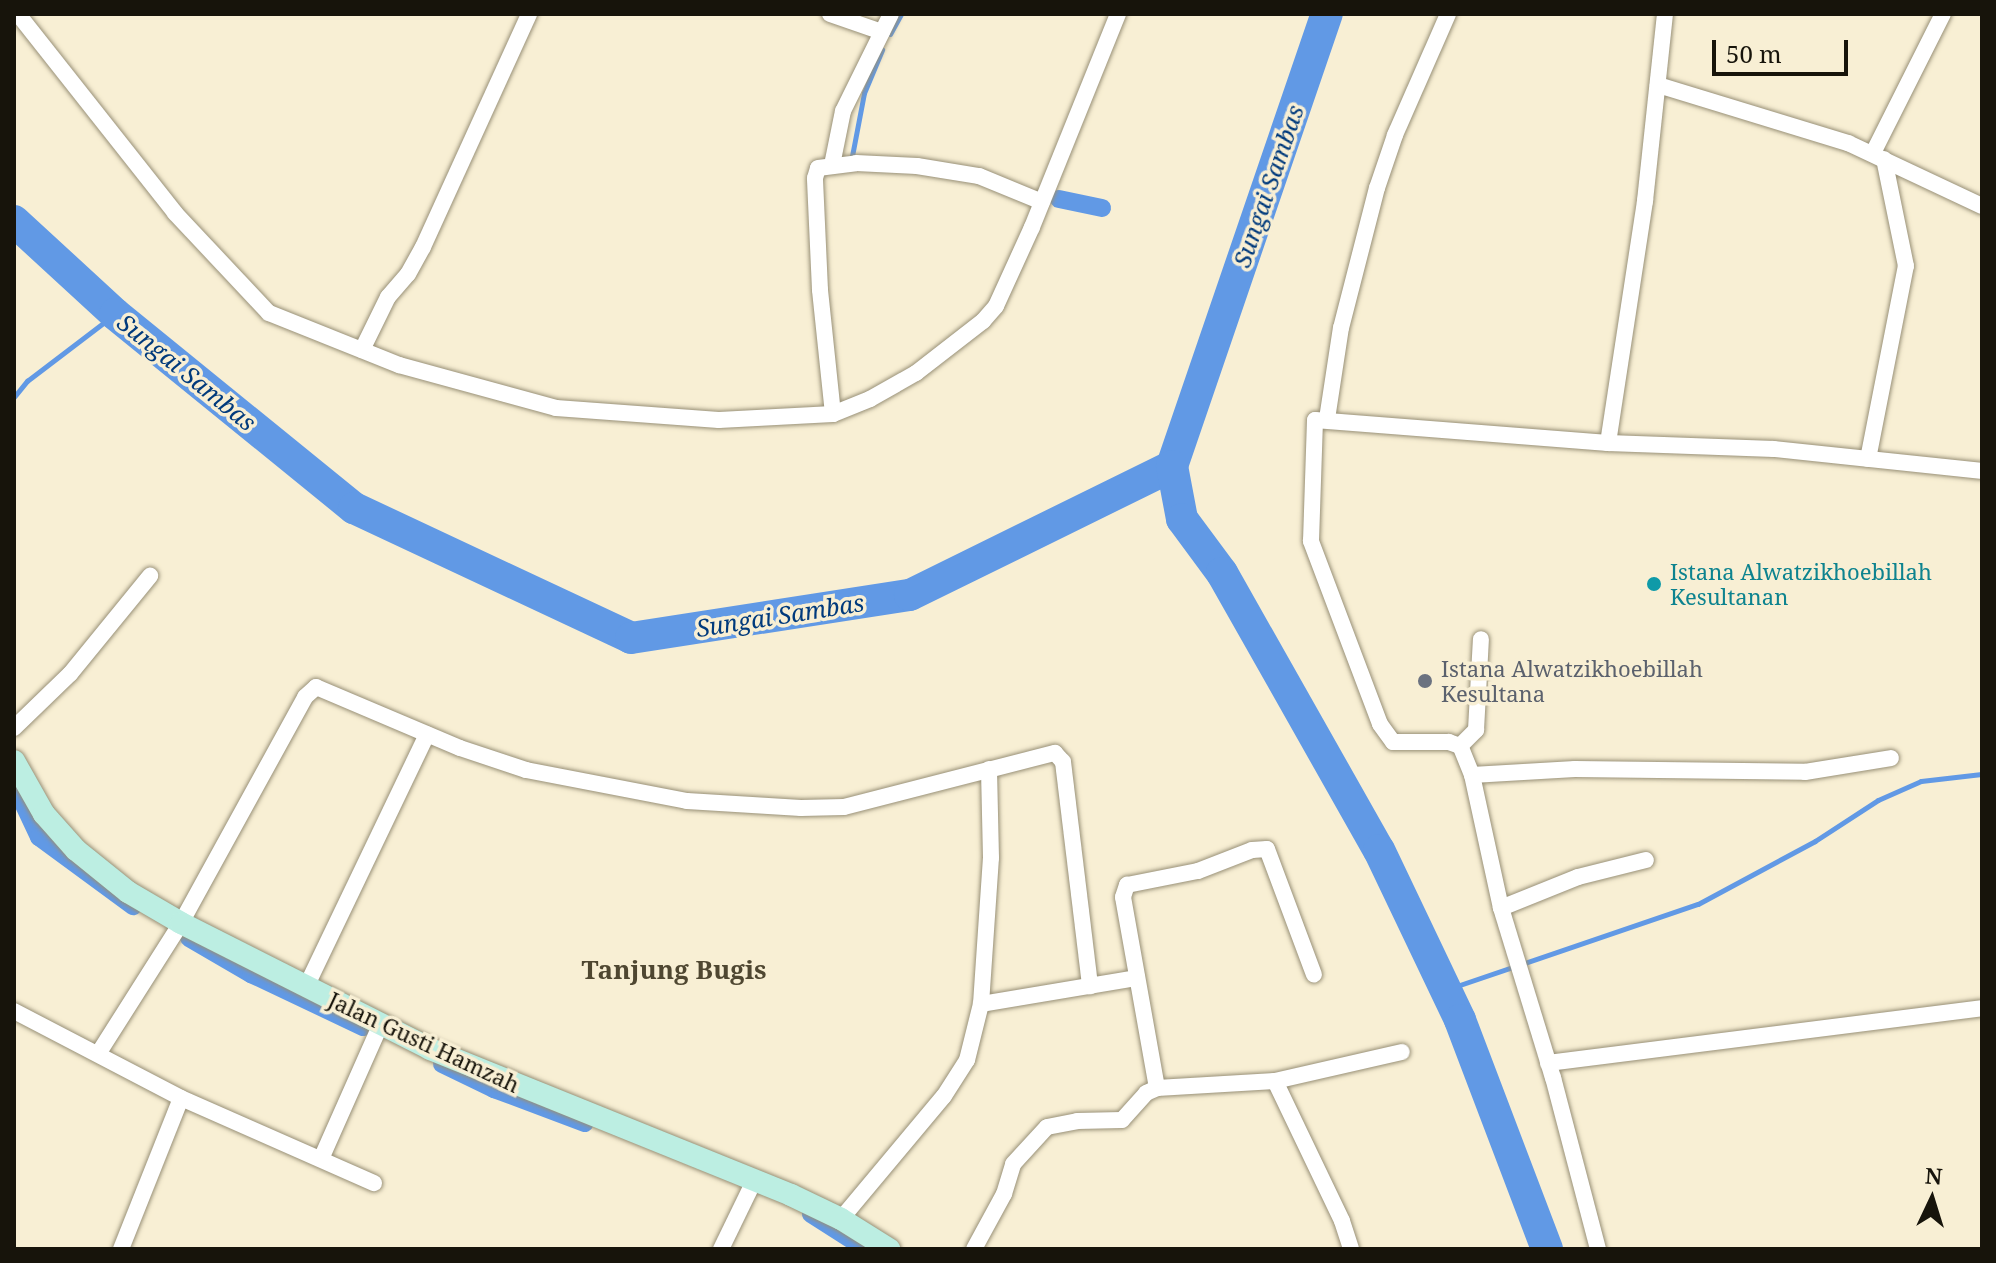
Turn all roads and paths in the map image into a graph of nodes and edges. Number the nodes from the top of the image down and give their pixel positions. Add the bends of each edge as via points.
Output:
1 (18, 14) edge
2 (529, 14) edge
3 (830, 14) edge
4 (891, 14) edge
5 (1118, 14) edge
6 (1448, 14) edge
7 (1665, 14) edge
8 (1943, 14) edge
9 (882, 32) junction
10 (1658, 85) junction
11 (1878, 156) junction
12 (832, 165) junction
13 (1042, 202) junction
14 (1982, 206) edge
15 (362, 350) junction
16 (833, 414) junction
17 (1327, 419) junction
18 (1608, 443) junction
19 (1868, 459) junction
20 (1982, 471) edge
21 (150, 576) dead end
22 (1481, 639) dead end
23 (14, 728) edge
24 (427, 734) junction
25 (1460, 746) junction
26 (1891, 758) dead end
27 (14, 761) edge
28 (989, 769) junction
29 (1472, 775) junction
30 (1646, 860) dead end
31 (1501, 908) junction
32 (181, 923) junction
33 (1314, 975) dead end
34 (1137, 978) junction
35 (1090, 986) junction
36 (306, 987) junction
37 (981, 1004) junction
38 (1982, 1008) edge
39 (14, 1011) edge
40 (380, 1026) junction
41 (1402, 1052) dead end
42 (98, 1054) junction
43 (1548, 1063) junction
44 (1275, 1081) junction
45 (1157, 1088) junction
46 (181, 1098) junction
47 (321, 1159) junction
48 (754, 1181) junction
49 (374, 1183) dead end
50 (841, 1219) junction
51 (121, 1249) edge
52 (721, 1249) edge
53 (889, 1249) edge
54 (974, 1249) edge
55 (1351, 1249) edge
56 (1598, 1249) edge

1 - 15 street via 175,213 263,309
2 - 15 street via 423,247 388,297
3 - 9 street
4 - 9 street
5 - 13 street
6 - 17 street via 1377,188 1341,328
7 - 10 street
8 - 11 street
9 - 12 street via 843,111
10 - 11 street via 1759,113
10 - 18 street
11 - 14 street
11 - 19 street via 1906,266
12 - 13 street via 886,162 979,176
12 - 16 street via 818,168 815,178
13 - 16 street via 996,306 983,321 916,373
15 - 16 street via 449,382 568,410 694,420
17 - 18 street
17 - 25 street via 1315,420 1311,541 1380,724 1393,742
18 - 19 street via 1774,449
19 - 20 street
21 - 23 street via 70,674
22 - 25 street via 1476,730
24 - 28 street via 572,781 687,801 801,808 863,803
24 - 32 street via 321,687 310,689
24 - 36 street
25 - 29 street
26 - 29 street via 1805,772 1575,769
27 - 32 street, Jalan Gusti Hamzah via 44,814 76,850 128,892
28 - 35 street via 1049,753 1063,762
28 - 37 street via 991,858
29 - 31 street
30 - 31 street via 1578,877
31 - 43 street
32 - 36 street, Jalan Gusti Hamzah
32 - 42 street
33 - 34 street via 1272,856 1262,847 1198,871 1124,888
34 - 35 street
34 - 45 street
35 - 37 street
36 - 40 street, Jalan Gusti Hamzah
37 - 50 street via 967,1060 944,1096
38 - 43 street
39 - 42 street
40 - 47 street
40 - 48 street, Jalan Gusti Hamzah
41 - 44 street
42 - 46 street
43 - 56 street
44 - 45 street
44 - 55 street
45 - 54 street via 1122,1120 1057,1125 1038,1134 1013,1164 1004,1194
46 - 47 street
46 - 51 street
47 - 49 street
48 - 50 street, Jalan Gusti Hamzah
48 - 52 street
50 - 53 street, Jalan Gusti Hamzah

